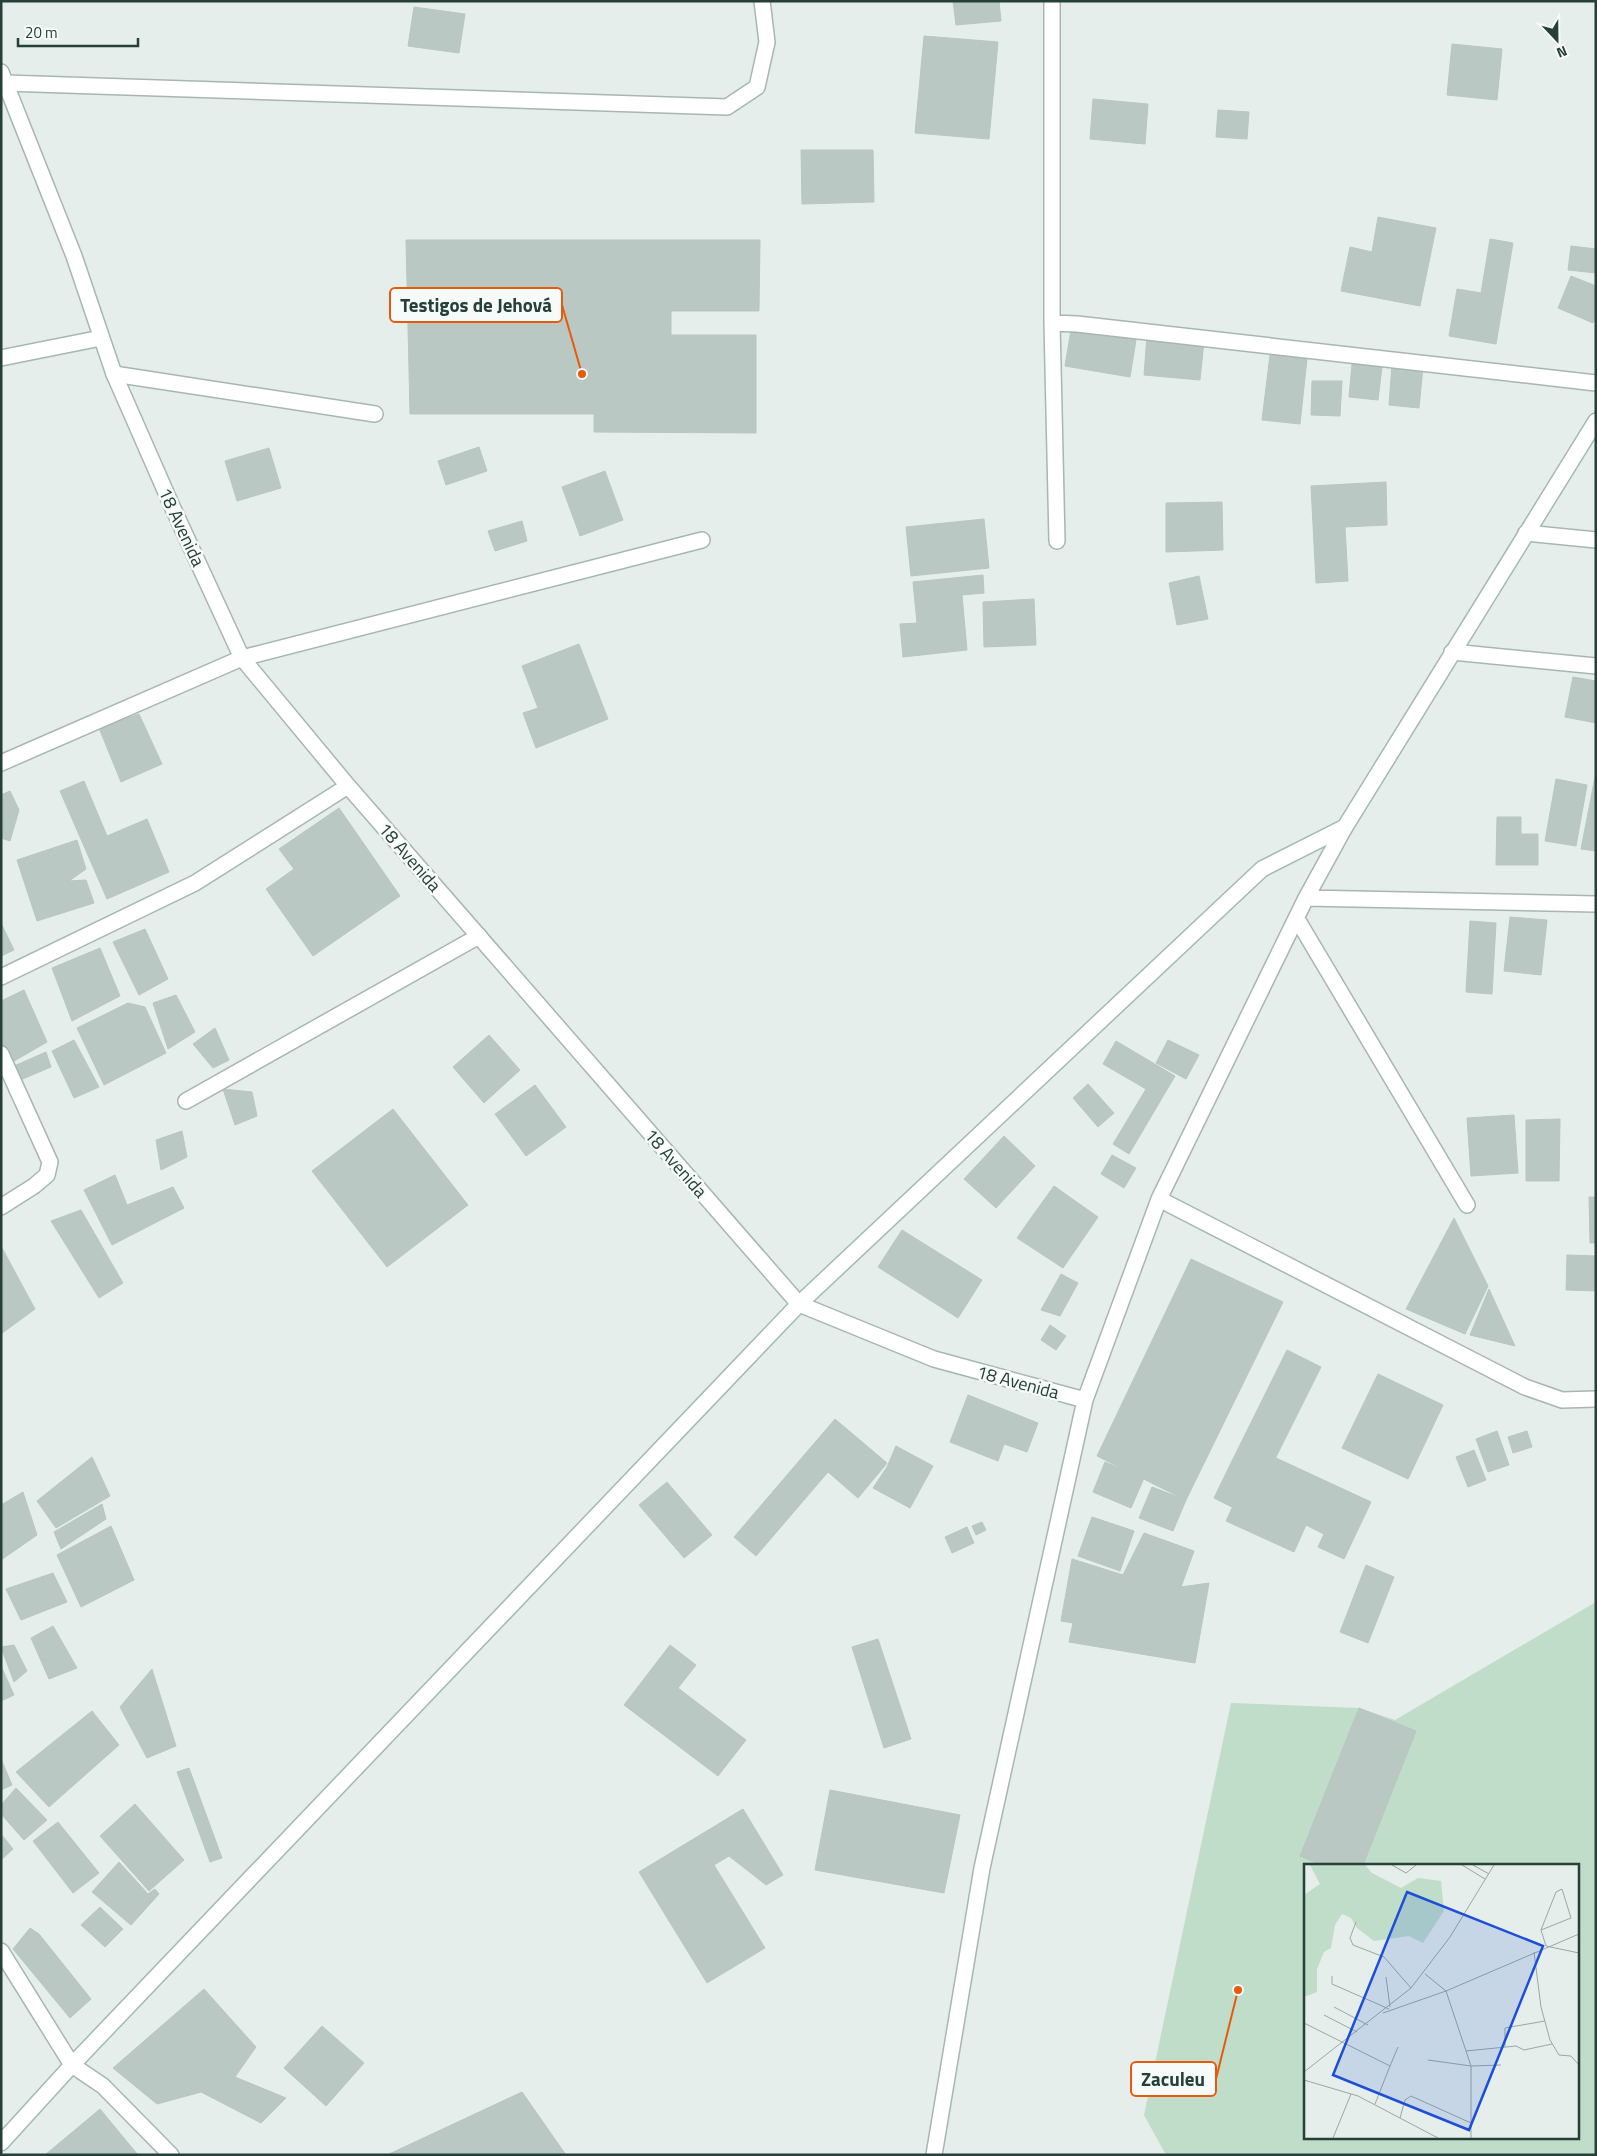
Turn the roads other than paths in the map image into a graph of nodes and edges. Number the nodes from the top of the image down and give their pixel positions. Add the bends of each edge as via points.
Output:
1 (762, 1) edge
2 (1052, 1) edge
3 (3, 77) edge
4 (1052, 323) junction
5 (101, 338) junction
6 (1, 358) edge
7 (114, 374) junction
8 (1596, 383) edge
9 (375, 414) dead end
10 (1596, 421) edge
11 (1526, 533) junction
12 (702, 540) dead end
13 (1596, 540) edge
14 (1057, 541) dead end
15 (1452, 652) junction
16 (242, 658) junction
17 (1596, 666) edge
18 (1, 763) edge
19 (348, 786) junction
20 (1345, 827) junction
21 (1306, 898) junction
22 (1596, 904) edge
23 (1297, 919) junction
24 (479, 936) junction
25 (1, 976) edge
26 (1, 1054) edge
27 (186, 1101) dead end
28 (1159, 1199) junction
29 (1467, 1205) dead end
30 (1, 1207) edge
31 (799, 1304) junction
32 (1596, 1399) edge
33 (1085, 1400) junction
34 (1, 1951) edge
35 (72, 2065) junction
36 (1, 2143) edge
37 (171, 2155) edge
38 (934, 2155) edge

1 - 3 street via 767,42 757,87 727,107
2 - 4 street
3 - 5 street, 18 Avenida via 74,256
4 - 8 street
4 - 14 street
5 - 6 street
5 - 7 street, 18 Avenida
7 - 9 street
7 - 16 street, 18 Avenida
10 - 11 street
11 - 13 street
11 - 15 street
12 - 16 street
15 - 17 street
15 - 20 street
16 - 18 street
16 - 19 street, 18 Avenida
19 - 24 street, 18 Avenida
19 - 25 street via 195,883
20 - 21 street
20 - 31 street via 1262,868
21 - 22 street
21 - 23 street
23 - 28 street
23 - 29 street
24 - 27 street
24 - 31 street, 18 Avenida
26 - 30 street via 50,1162 47,1175
28 - 32 street via 1526,1387 1562,1400
28 - 33 street
31 - 33 street, 18 Avenida via 934,1359
31 - 35 street
33 - 38 street via 982,1868
34 - 35 street
35 - 36 street
35 - 37 street via 103,2086

